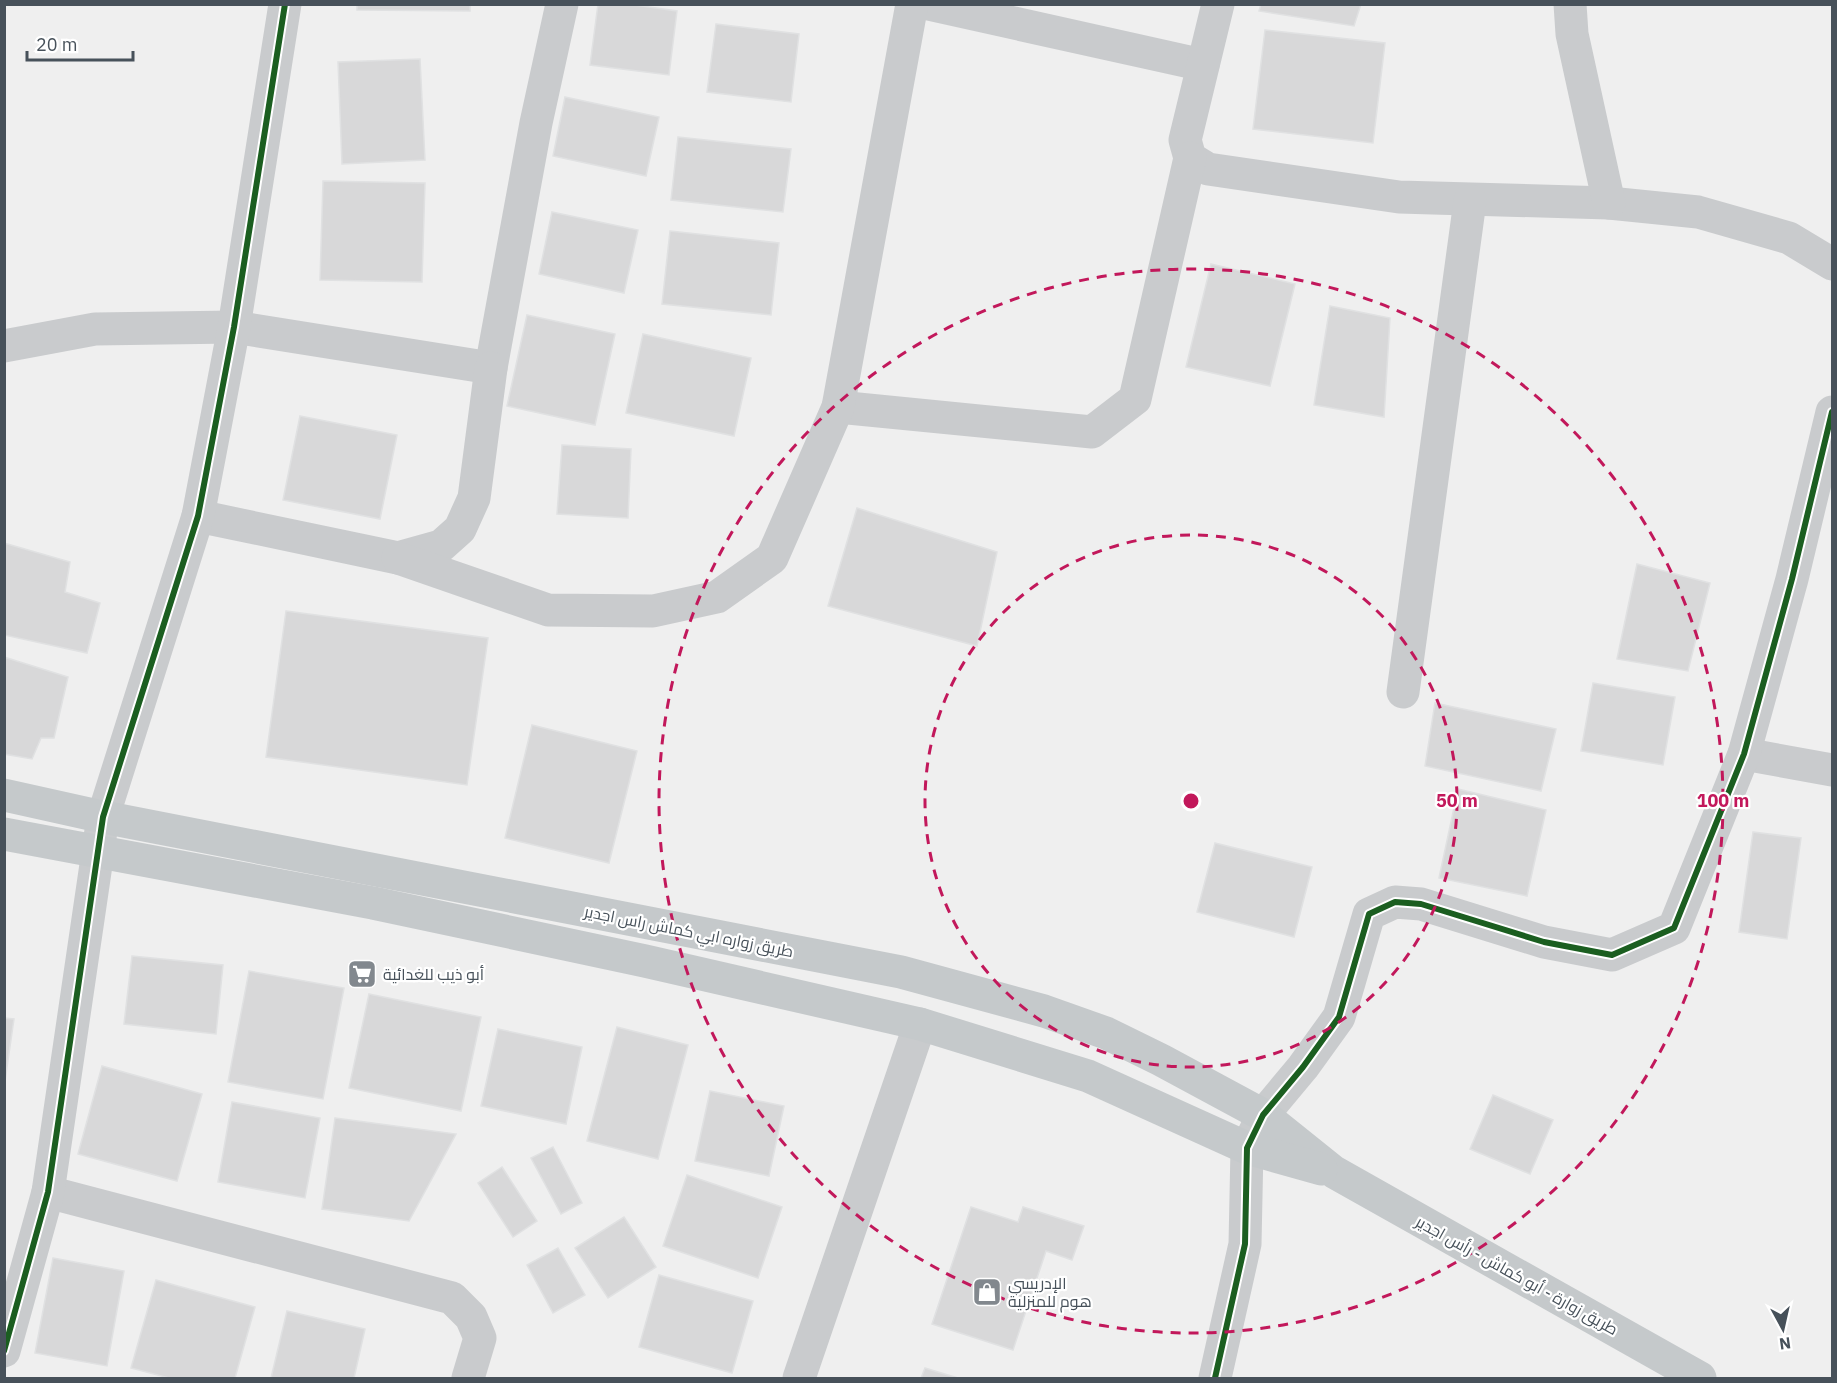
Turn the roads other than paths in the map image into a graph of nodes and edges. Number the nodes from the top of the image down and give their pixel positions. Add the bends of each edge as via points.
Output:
1 (285, 4) edge
2 (562, 4) edge
3 (912, 4) edge
4 (928, 4) edge
5 (1218, 4) edge
6 (1570, 4) edge
7 (1203, 65) junction
8 (1190, 158) junction
9 (1470, 201) junction
10 (1609, 203) junction
11 (1833, 264) edge
12 (234, 327) junction
13 (4, 346) edge
14 (490, 368) junction
15 (838, 407) junction
16 (1833, 412) edge
17 (198, 516) junction
18 (398, 558) junction
19 (1403, 692) dead end
20 (1744, 754) junction
21 (1833, 771) edge
22 (4, 795) edge
23 (103, 817) junction
24 (4, 834) edge
25 (96, 852) junction
26 (920, 1023) junction
27 (1106, 1033) junction
28 (1088, 1076) junction
29 (1263, 1115) junction
30 (1246, 1149) junction
31 (1334, 1173) junction
32 (48, 1192) junction
33 (4, 1351) edge
34 (468, 1378) edge
35 (799, 1378) edge
36 (1215, 1378) edge
37 (1700, 1378) edge

1 - 12 street
2 - 14 street
3 - 15 street
4 - 7 street
5 - 7 street
6 - 10 street via 1572,34
7 - 8 street via 1185,140
8 - 9 street via 1208,169 1399,197
8 - 15 street via 1135,399 1092,432
9 - 10 street
9 - 19 street
10 - 11 street via 1698,212 1790,238
12 - 13 street via 95,329
12 - 14 street
12 - 17 street
14 - 18 street via 474,498 460,529 441,546
15 - 18 street via 772,558 717,597 653,611 548,610
16 - 20 street
17 - 18 street
17 - 23 street
20 - 21 street
20 - 29 street via 1674,928 1612,955 1544,942 1420,904 1395,902 1369,914 1339,1017
22 - 23 main road, طريق زواره ابي كماش راس اجدير
23 - 25 street
23 - 27 main road, طريق زواره ابي كماش راس اجدير via 901,972 1044,1011
24 - 25 main road
25 - 26 main road via 373,903
25 - 32 street
26 - 28 main road
26 - 35 street
27 - 28 main road
27 - 29 main road, طريق زواره ابي كماش راس اجدير
28 - 30 main road
29 - 30 street
29 - 31 main road, طريق زواره ابي كماش راس اجدير
30 - 31 main road
30 - 36 street via 1245,1244
31 - 37 main road, طريق زوارة - أبو كماش - رأس اجدير
32 - 33 street
32 - 34 street via 452,1298 471,1317 480,1338

